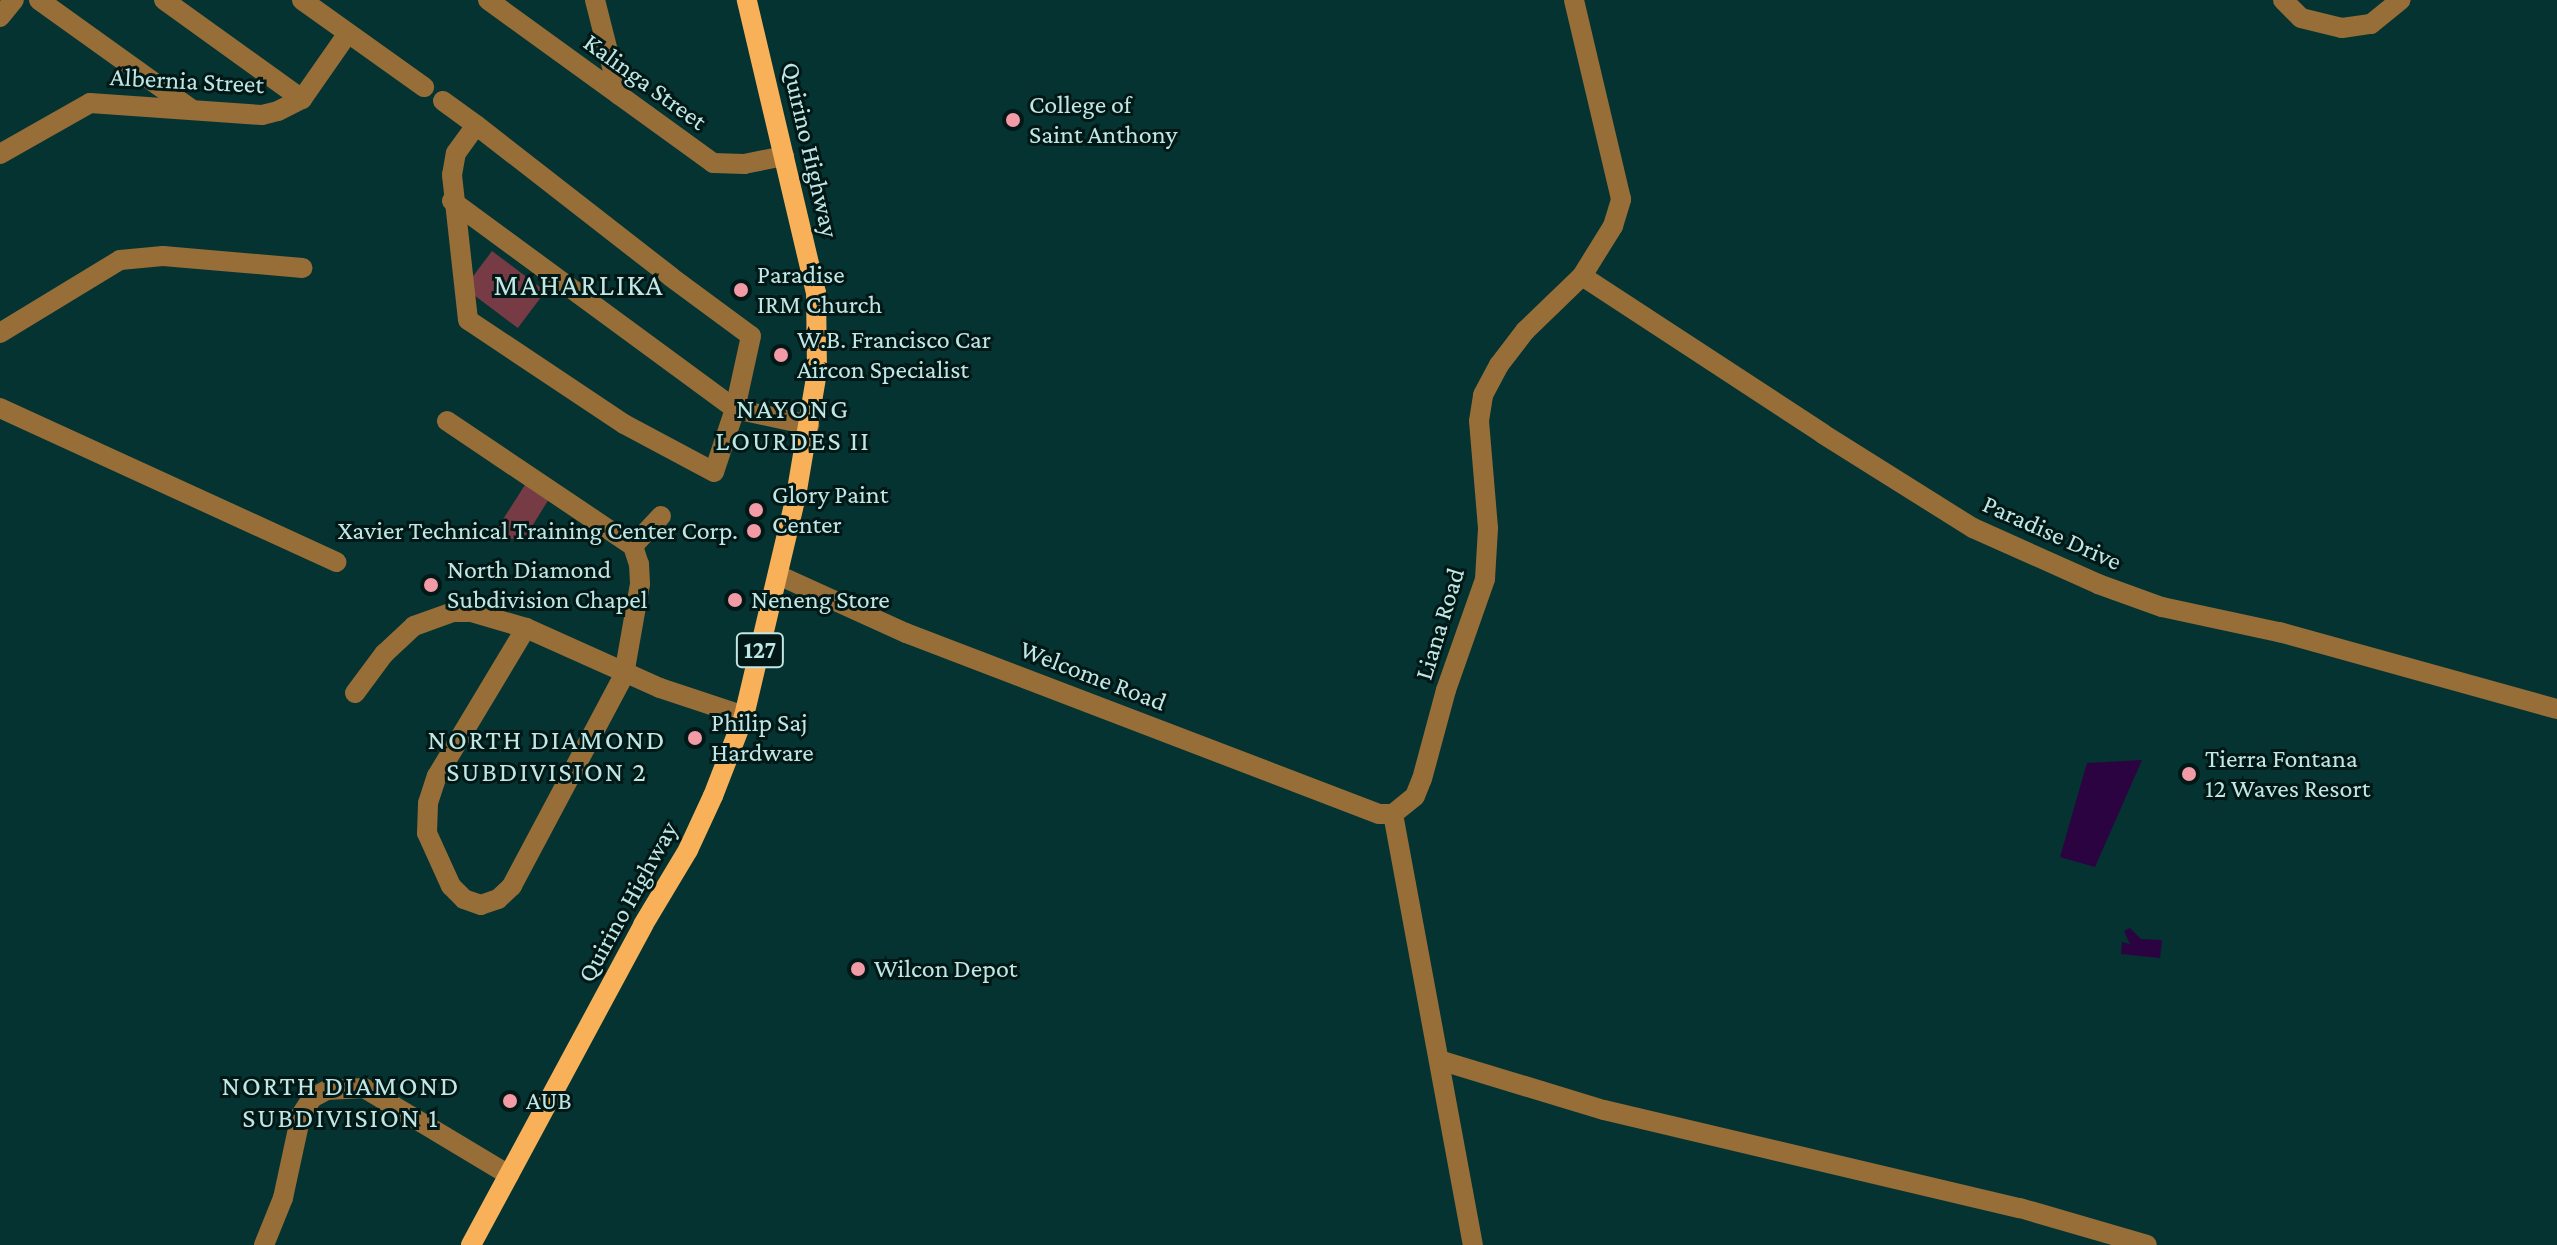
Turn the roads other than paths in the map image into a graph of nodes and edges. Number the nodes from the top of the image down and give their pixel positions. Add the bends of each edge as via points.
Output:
1 (14, 0) edge
2 (39, 0) edge
3 (164, 0) edge
4 (302, 0) edge
5 (488, 0) edge
6 (595, 0) edge
7 (747, 0) edge
8 (1574, 0) edge
9 (2283, 0) edge
10 (2401, 0) edge
11 (0, 17) edge
12 (348, 33) junction
13 (424, 87) dead end
14 (619, 95) junction
15 (302, 99) junction
16 (443, 101) dead end
17 (190, 108) junction
18 (476, 125) junction
19 (0, 154) edge
20 (784, 156) junction
21 (452, 201) junction
22 (302, 268) dead end
23 (1582, 276) junction
24 (0, 333) edge
25 (0, 408) edge
26 (735, 409) junction
27 (447, 421) dead end
28 (809, 425) junction
29 (661, 516) dead end
30 (633, 546) junction
31 (336, 562) dead end
32 (778, 575) junction
33 (526, 628) junction
34 (624, 675) junction
35 (355, 693) dead end
36 (2557, 709) edge
37 (744, 716) junction
38 (1393, 814) junction
39 (1439, 1060) junction
40 (509, 1175) junction
41 (264, 1245) edge
42 (471, 1245) edge
43 (1473, 1245) edge
44 (2147, 1245) edge

1 - 11 street
2 - 17 street
3 - 15 street
4 - 12 street
5 - 14 street, Kalinga Street
6 - 14 street
7 - 20 main road, Quirino Highway / 127
8 - 23 street, Liana Road via 1621,199 1613,226
9 - 10 street via 2301,18 2342,28 2371,24
12 - 13 street
12 - 15 street, Albernia Street
14 - 20 street, Kalinga Street via 713,163 744,164
15 - 17 street, Albernia Street via 262,115
16 - 18 street
17 - 19 street, Albernia Street via 90,103
18 - 21 street via 456,153
18 - 26 street via 751,336
20 - 28 main road, Quirino Highway / 127 via 816,293 819,340
21 - 26 street
21 - 26 street via 468,320 474,325 624,424 714,472
22 - 24 street via 163,256 120,260
23 - 36 street, Paradise Drive via 1973,528 2098,584 2162,607 2279,632
23 - 38 street, Liana Road via 1525,331 1483,395 1479,421 1488,528 1485,579 1422,779 1415,796
25 - 31 street
26 - 28 street
27 - 30 street
28 - 32 main road, Quirino Highway / 127
29 - 30 street
30 - 34 street via 640,584
32 - 37 main road, Quirino Highway / 127
32 - 38 street, Welcome Road via 906,633 1379,814
33 - 34 street
33 - 34 street via 437,776 428,803 427,833 451,886 464,899 481,905 512,886
33 - 35 street via 471,612 431,618 399,638
34 - 37 street
37 - 40 main road, Quirino Highway / 127 via 697,833
38 - 39 street
39 - 43 street
39 - 44 street via 1604,1110 2020,1208
40 - 41 street via 364,1088 327,1090 312,1098 301,1115 283,1198
40 - 42 main road, Quirino Highway / 127

